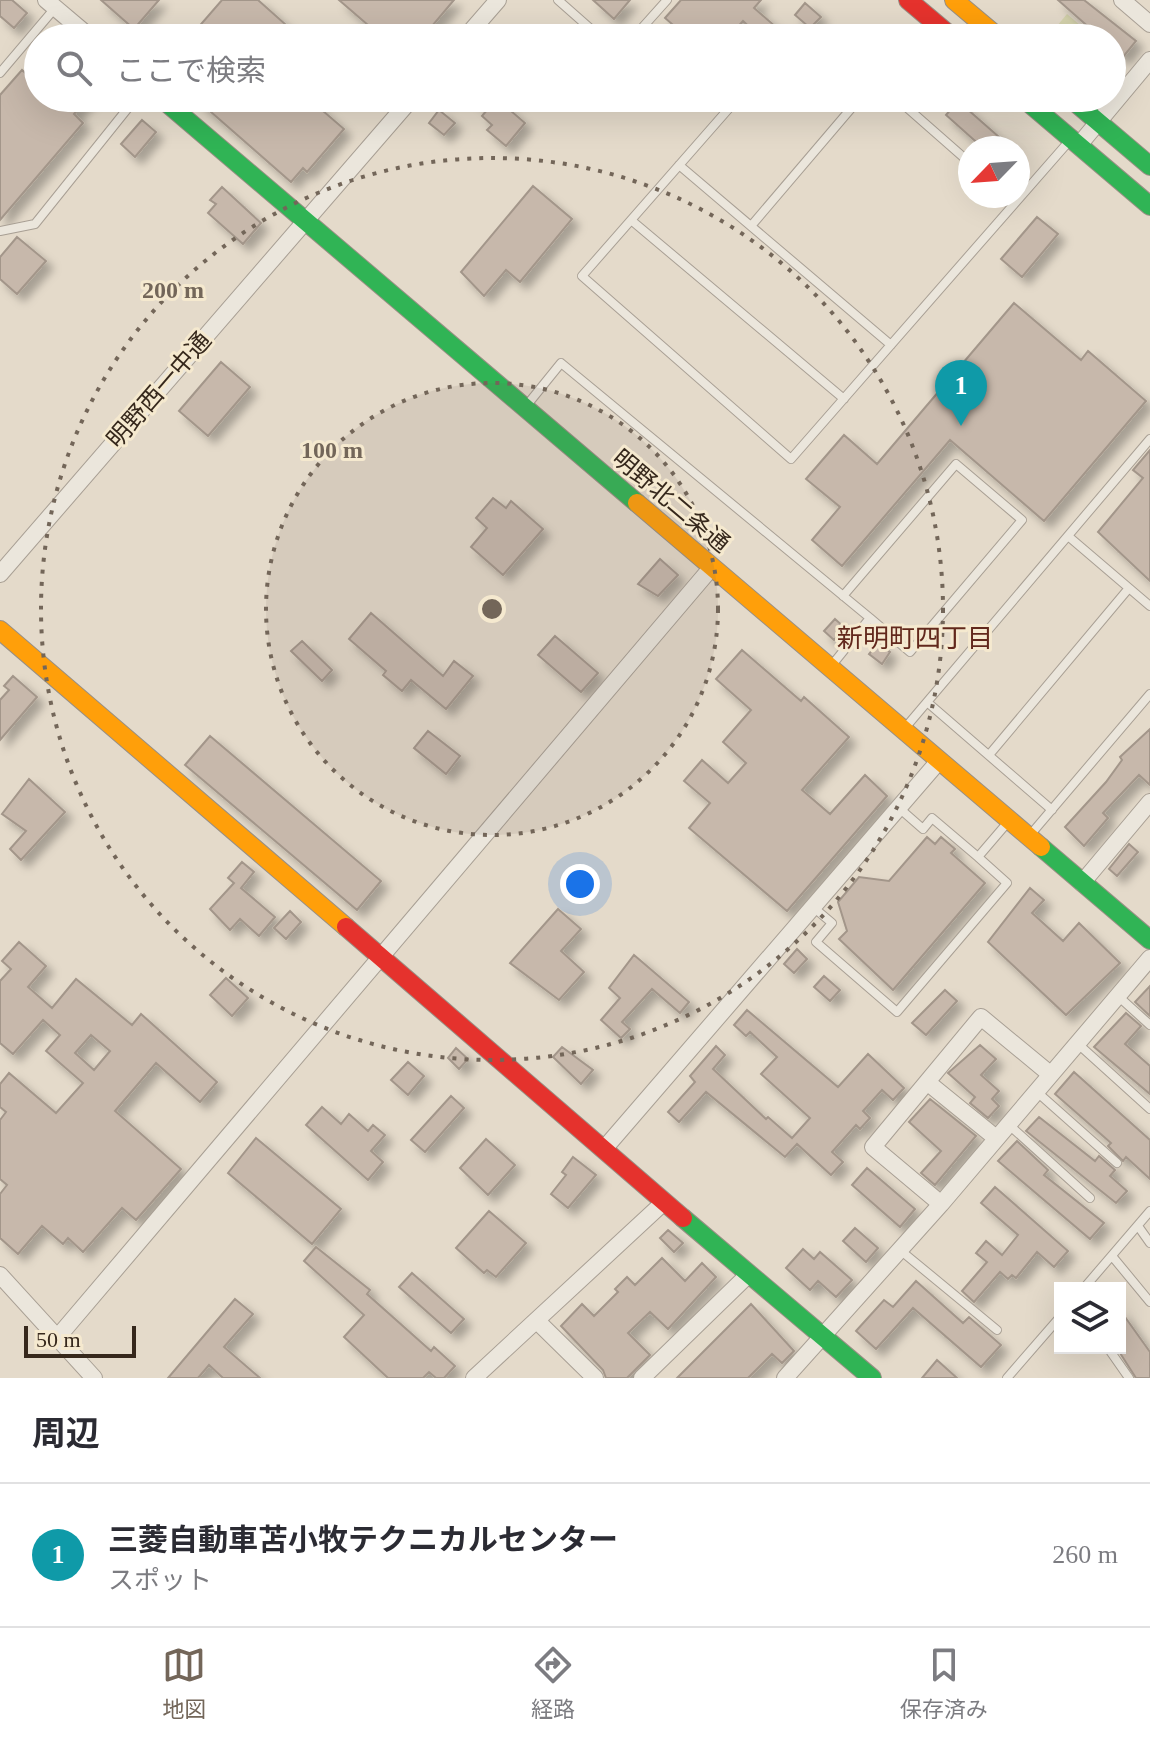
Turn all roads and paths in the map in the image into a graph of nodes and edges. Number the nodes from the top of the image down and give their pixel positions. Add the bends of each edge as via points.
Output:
1 (498, 0) edge
2 (558, 0) edge
3 (667, 0) edge
4 (908, 0) edge
5 (954, 0) edge
6 (1122, 0) edge
7 (50, 4) edge
8 (36, 24) edge
9 (74, 24) edge
10 (477, 24) edge
11 (585, 24) edge
12 (646, 24) edge
13 (936, 24) edge
14 (982, 24) edge
15 (1150, 24) edge
16 (24, 40) edge
17 (1150, 60) edge
18 (0, 73) edge
19 (1126, 90) edge
20 (125, 112) edge
21 (177, 112) edge
22 (400, 112) edge
23 (726, 112) edge
24 (848, 112) edge
25 (912, 112) edge
26 (1040, 112) edge
27 (1086, 112) edge
28 (1108, 112) edge
29 (1099, 123) junction
30 (1075, 142) junction
31 (958, 152) edge
32 (679, 165) junction
33 (1150, 166) edge
34 (1030, 188) edge
35 (1150, 206) edge
36 (1011, 208) edge
37 (631, 220) junction
38 (303, 222) junction
39 (751, 226) junction
40 (0, 231) edge
41 (891, 345) junction
42 (844, 399) junction
43 (524, 409) junction
44 (1150, 439) edge
45 (1068, 536) junction
46 (712, 567) junction
47 (0, 574) edge
48 (1129, 588) junction
49 (843, 596) junction
50 (1150, 606) edge
51 (870, 618) junction
52 (0, 630) edge
53 (829, 668) junction
54 (1150, 694) edge
55 (927, 702) junction
56 (902, 731) junction
57 (989, 755) junction
58 (938, 762) junction
59 (1150, 802) edge
60 (899, 808) junction
61 (1052, 810) junction
62 (1009, 821) junction
63 (1028, 838) junction
64 (978, 857) junction
65 (1082, 883) junction
66 (813, 907) junction
67 (1150, 940) edge
68 (384, 957) junction
69 (1150, 958) edge
70 (1117, 995) junction
71 (1150, 1025) edge
72 (1077, 1043) junction
73 (1050, 1074) junction
74 (927, 1082) junction
75 (1036, 1091) junction
76 (1150, 1109) edge
77 (1008, 1124) junction
78 (996, 1138) junction
79 (604, 1149) junction
80 (1117, 1163) dead end
81 (1090, 1198) dead end
82 (663, 1203) junction
83 (941, 1204) junction
84 (1150, 1211) edge
85 (1138, 1226) junction
86 (1150, 1243) edge
87 (900, 1250) junction
88 (1112, 1256) junction
89 (0, 1275) edge
90 (748, 1275) junction
91 (1089, 1282) edge
92 (1150, 1302) edge
93 (537, 1321) junction
94 (1054, 1324) edge
95 (997, 1330) dead end
96 (824, 1337) junction
97 (57, 1338) junction
98 (1112, 1354) edge
99 (94, 1378) edge
100 (474, 1378) edge
101 (595, 1378) edge
102 (642, 1378) edge
103 (785, 1378) edge
104 (872, 1378) edge
105 (1007, 1378) edge
106 (1129, 1378) edge

1 - 10 street
2 - 11 lane
3 - 12 lane
4 - 13 street
5 - 14 street
6 - 15 street
7 - 8 lane
7 - 9 street
16 - 18 lane
17 - 19 street
20 - 40 lane via 35,224
21 - 38 street, 明野北二条通
22 - 38 street, 明野西一中通
23 - 32 lane
24 - 39 lane
25 - 31 lane
26 - 30 street
27 - 29 street
28 - 29 street
29 - 30 street
29 - 33 street
30 - 34 lane
30 - 35 street
32 - 37 lane
32 - 39 lane
36 - 41 lane
37 - 42 lane
37 - 42 lane via 582,276 791,459
38 - 43 street, 明野北二条通
38 - 47 street, 明野西一中通
39 - 41 lane
41 - 42 lane
43 - 46 street, 明野北二条通
43 - 49 lane via 561,363
44 - 45 lane
45 - 48 lane
45 - 55 lane
46 - 53 street, 明野北二条通
46 - 68 street
48 - 50 lane
48 - 57 lane
49 - 51 lane
49 - 51 lane via 956,464 1022,520 910,652
51 - 53 lane
52 - 68 street
53 - 56 street, 明野北二条通
54 - 61 lane
55 - 56 lane
55 - 57 lane
56 - 58 street, 明野北二条通
57 - 61 lane
58 - 60 street
58 - 62 street, 明野北二条通
59 - 65 street
60 - 64 lane via 923,829 932,818
60 - 66 street
61 - 63 lane
62 - 63 street, 明野北二条通
62 - 64 lane
63 - 65 street, 明野北二条通
64 - 66 lane via 1007,883 897,1012 816,942 832,923
65 - 67 street, 明野北二条通
66 - 79 street
68 - 79 street
68 - 97 street
69 - 70 street
70 - 71 lane
70 - 72 street
72 - 73 street
72 - 76 lane
73 - 74 street via 981,1017
73 - 75 street
74 - 78 street
74 - 83 street via 873,1147
75 - 77 street
75 - 80 lane
77 - 78 street
77 - 81 lane
78 - 83 street
79 - 82 street
82 - 90 street
82 - 93 street
83 - 87 street
84 - 85 lane
85 - 86 lane
85 - 88 lane
87 - 95 lane
87 - 96 street
88 - 91 lane
88 - 92 lane
89 - 97 street
90 - 96 street
90 - 102 street
93 - 100 street
93 - 101 street
94 - 105 lane
96 - 103 street
96 - 104 street
97 - 99 street
98 - 106 lane

